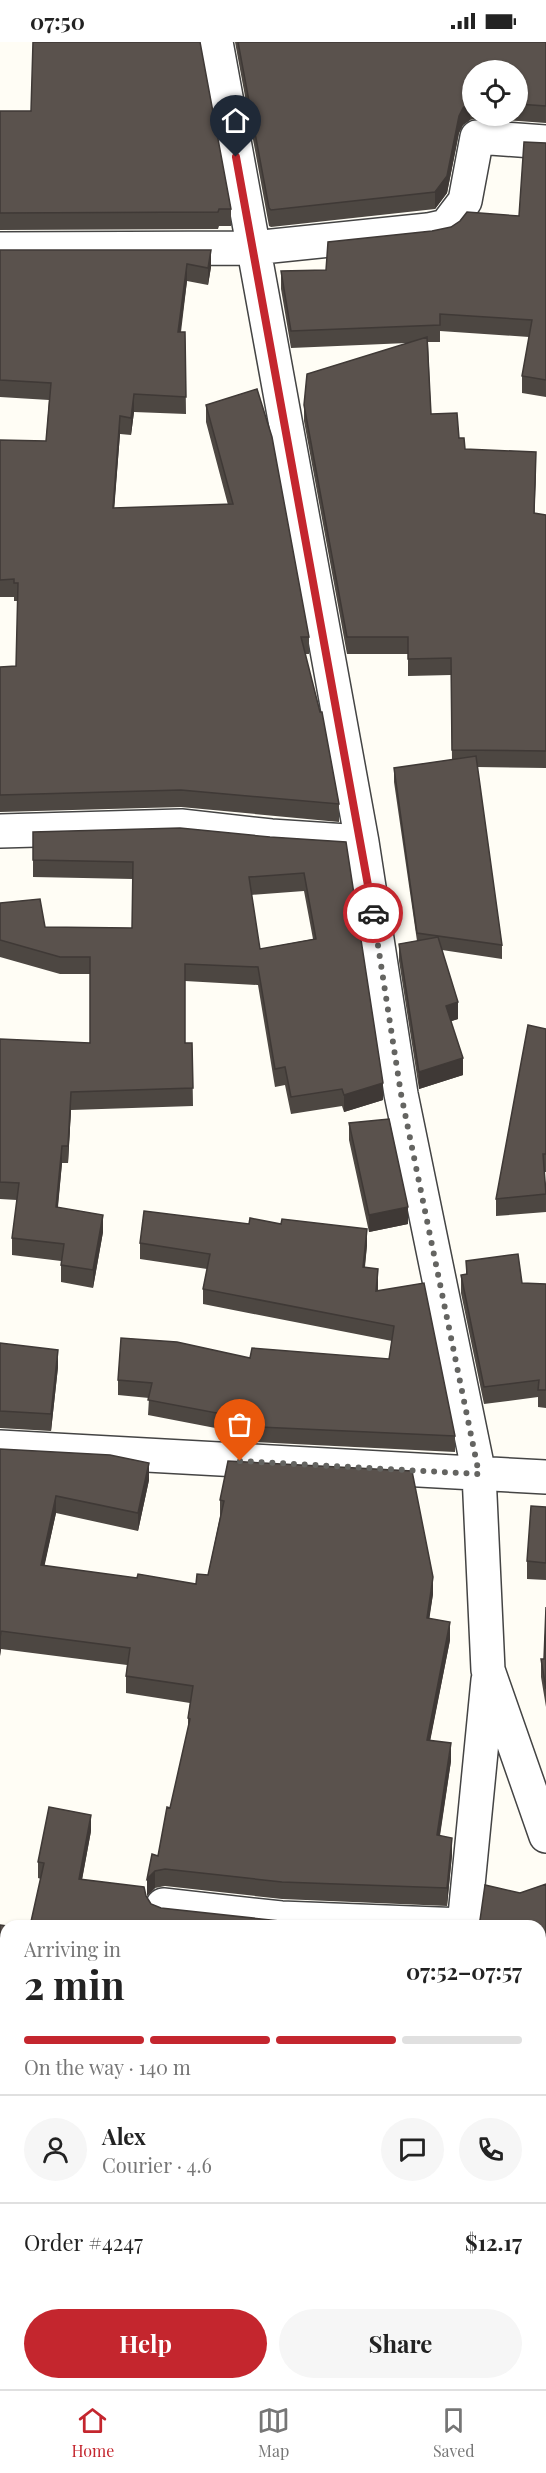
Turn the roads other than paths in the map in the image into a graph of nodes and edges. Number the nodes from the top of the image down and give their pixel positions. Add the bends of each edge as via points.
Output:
1 (216, 42) edge
2 (546, 142) edge
3 (252, 248) junction
4 (0, 249) edge
5 (0, 831) edge
6 (362, 842) junction
7 (0, 1447) edge
8 (479, 1474) junction
9 (546, 1477) edge
10 (489, 1670) junction
11 (546, 1836) edge
12 (163, 1905) dead end
13 (327, 1920) edge
14 (465, 1920) edge

1 - 3 street
2 - 3 street via 477,137 465,201 446,226
3 - 4 street
3 - 6 street
5 - 6 street via 181,826 271,837
6 - 8 street via 401,1094
7 - 8 street
8 - 9 street
8 - 10 street
10 - 11 street
10 - 14 street
12 - 13 street

